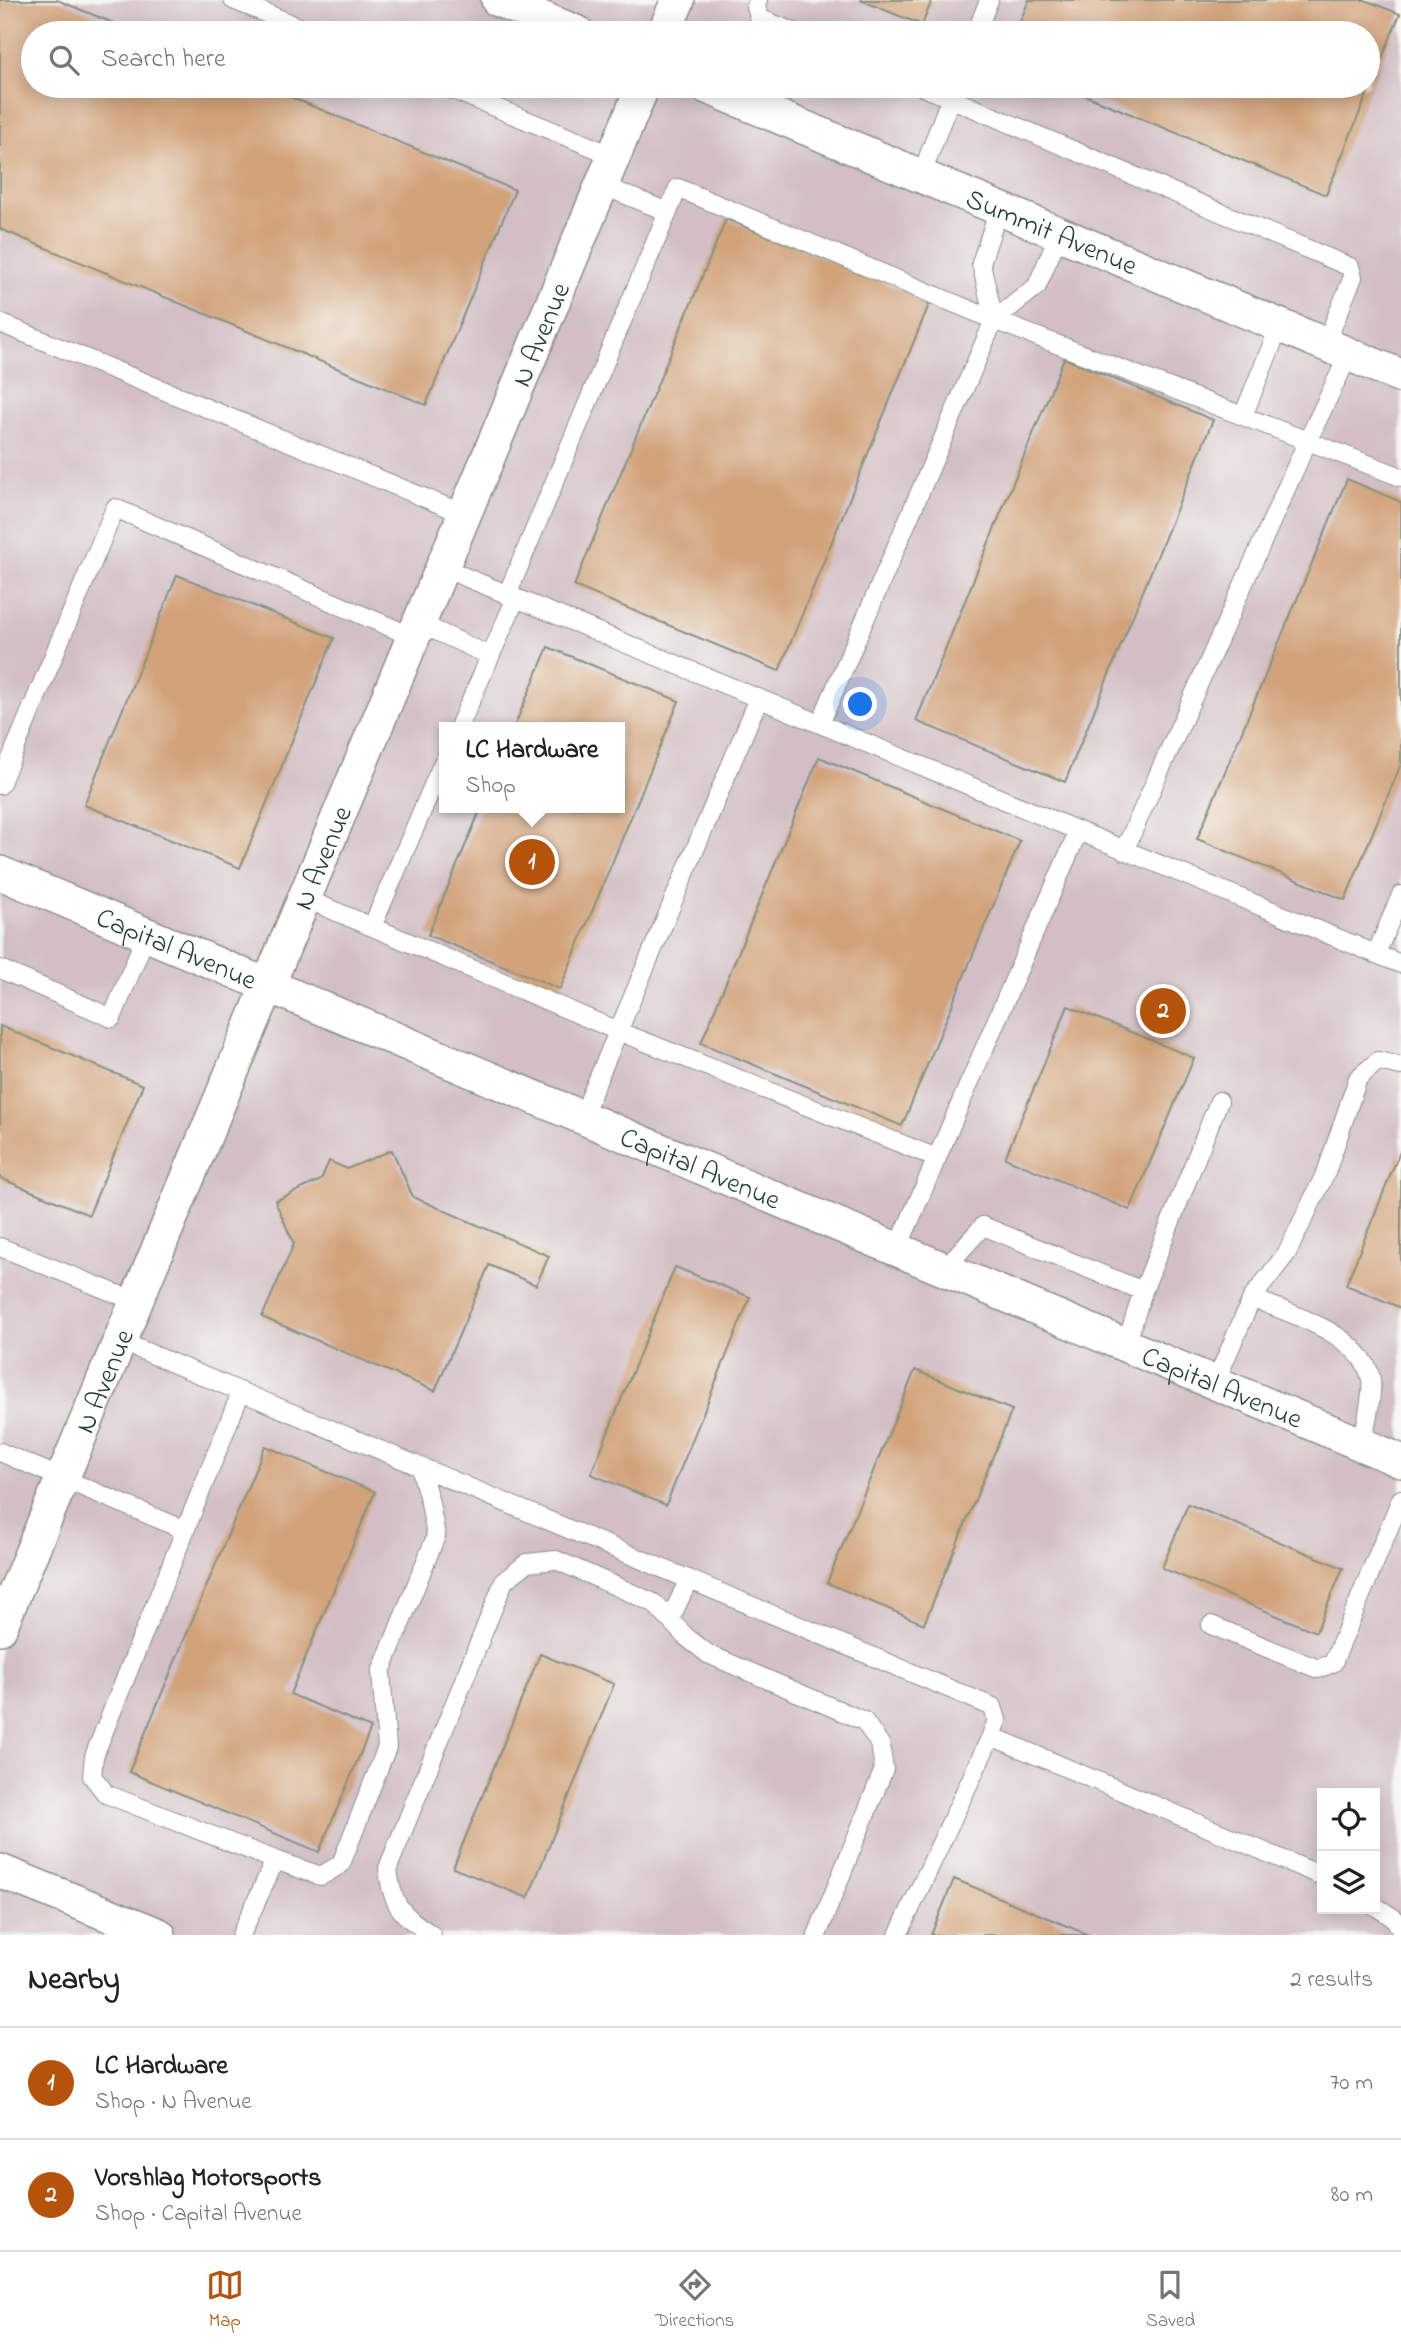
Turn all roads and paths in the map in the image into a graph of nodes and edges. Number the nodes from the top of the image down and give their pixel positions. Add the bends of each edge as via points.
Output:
1 (233, 0) edge
2 (498, 0) edge
3 (678, 0) edge
4 (758, 0) edge
5 (989, 0) edge
6 (285, 21) edge
7 (549, 21) edge
8 (669, 21) edge
9 (766, 21) edge
10 (981, 21) edge
11 (467, 98) edge
12 (638, 98) edge
13 (734, 98) edge
14 (950, 98) edge
15 (966, 98) edge
16 (608, 170) junction
17 (920, 176) junction
18 (999, 209) junction
19 (668, 212) junction
20 (1059, 234) junction
21 (994, 320) junction
22 (0, 323) edge
23 (1280, 325) junction
24 (1337, 350) junction
25 (1401, 376) edge
26 (1243, 416) junction
27 (1307, 442) junction
28 (1401, 477) edge
29 (464, 514) junction
30 (441, 567) junction
31 (511, 596) junction
32 (416, 630) junction
33 (490, 656) junction
34 (759, 698) junction
35 (461, 722) edge
36 (820, 724) junction
37 (439, 772) edge
38 (0, 785) edge
39 (1078, 832) junction
40 (1124, 851) junction
41 (0, 873) edge
42 (1401, 895) edge
43 (304, 898) junction
44 (372, 927) junction
45 (146, 934) junction
46 (1376, 954) junction
47 (1401, 964) edge
48 (0, 969) edge
49 (267, 985) junction
50 (618, 1031) junction
51 (1401, 1066) edge
52 (1219, 1101) dead end
53 (582, 1117) junction
54 (937, 1158) junction
55 (0, 1247) edge
56 (897, 1250) junction
57 (944, 1269) junction
58 (1143, 1291) junction
59 (1252, 1298) junction
60 (137, 1302) junction
61 (120, 1341) junction
62 (1126, 1345) junction
63 (1215, 1383) junction
64 (241, 1392) junction
65 (1362, 1444) junction
66 (0, 1452) edge
67 (1401, 1461) edge
68 (420, 1467) junction
69 (64, 1479) junction
70 (1401, 1499) edge
71 (185, 1530) junction
72 (689, 1579) junction
73 (670, 1619) junction
74 (1211, 1625) dead end
75 (0, 1628) edge
76 (991, 1736) junction
77 (275, 1860) junction
78 (0, 1871) edge
79 (1317, 1874) edge
80 (1380, 1909) edge
81 (1401, 1930) edge
82 (159, 1935) edge
83 (241, 1935) edge
84 (432, 1935) edge
85 (817, 1935) edge
86 (898, 1935) edge

1 - 6 lane
2 - 7 street
3 - 8 street
4 - 9 lane via 759,18
5 - 10 lane
11 - 16 lane
12 - 16 street, N Avenue
13 - 17 street, Summit Avenue
14 - 17 lane
15 - 24 lane via 1350,267 1353,277
16 - 19 lane
16 - 29 street, N Avenue
17 - 18 street, Summit Avenue
18 - 20 street, Summit Avenue
18 - 21 lane via 981,263
19 - 21 lane via 678,188
19 - 31 lane
20 - 21 lane via 1037,286
20 - 23 street, Summit Avenue
21 - 26 lane
21 - 36 lane
22 - 29 lane
23 - 24 street, Summit Avenue
23 - 26 lane
24 - 25 street, Summit Avenue
24 - 27 lane
26 - 27 lane
27 - 28 lane
27 - 40 lane
29 - 30 street, N Avenue
30 - 31 lane
30 - 32 street, N Avenue
31 - 33 lane
31 - 34 lane
32 - 33 lane
32 - 38 lane via 115,509
32 - 43 street, N Avenue
33 - 35 lane
34 - 36 lane
34 - 50 lane
36 - 39 lane
37 - 44 lane
39 - 40 lane
39 - 54 lane
40 - 46 lane
41 - 45 street, Capital Avenue
42 - 46 lane
43 - 44 lane
43 - 49 street, N Avenue
44 - 50 lane
45 - 48 lane via 112,1018
45 - 49 street, Capital Avenue
46 - 47 lane
49 - 53 street, Capital Avenue
49 - 60 street, N Avenue
50 - 53 lane
50 - 54 lane
51 - 59 lane via 1378,1061 1357,1078 1327,1170 1287,1253
52 - 58 lane
53 - 56 street, Capital Avenue
54 - 56 lane
55 - 60 lane
56 - 57 street, Capital Avenue
57 - 58 lane via 984,1226
57 - 62 street, Capital Avenue
58 - 62 lane
59 - 63 lane
59 - 65 lane via 1342,1338 1362,1360 1371,1376
60 - 61 street, N Avenue
61 - 64 lane
61 - 69 street, N Avenue
62 - 63 street, Capital Avenue
63 - 65 street, Capital Avenue
64 - 68 lane
64 - 71 lane
65 - 67 street, Capital Avenue
66 - 69 lane
68 - 72 lane
68 - 77 lane via 436,1536 381,1672 387,1747 341,1864 321,1875
69 - 71 lane
69 - 75 street, N Avenue
70 - 74 lane via 1333,1663 1318,1669
71 - 77 lane via 94,1756 92,1776 106,1794
72 - 73 lane
72 - 76 lane via 993,1707 997,1720
73 - 84 lane via 654,1603 556,1560 527,1563 504,1581 388,1868 391,1892 406,1918
73 - 85 lane via 708,1654 864,1721 880,1744 884,1769
76 - 79 lane
76 - 86 lane
77 - 83 lane
78 - 82 street
80 - 81 lane via 1395,1919

